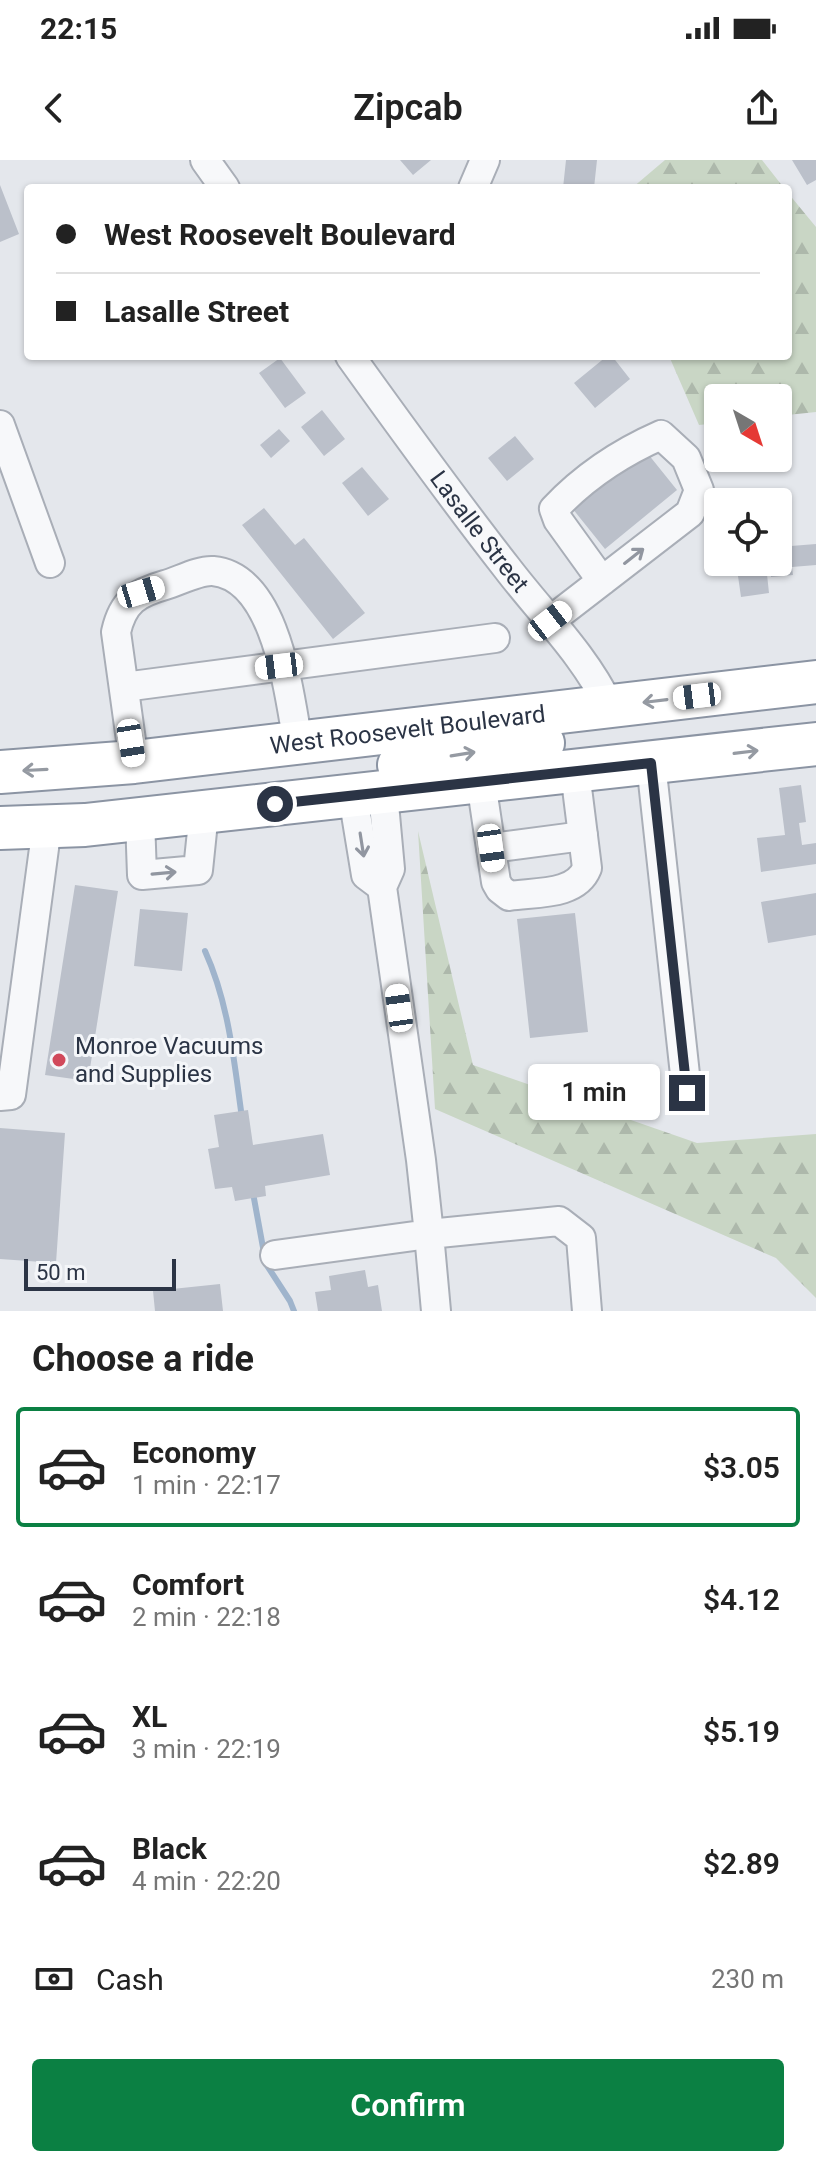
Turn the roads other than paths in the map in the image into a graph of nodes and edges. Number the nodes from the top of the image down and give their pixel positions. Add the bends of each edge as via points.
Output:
1 (205, 160) edge
2 (485, 160) edge
3 (222, 184) edge
4 (475, 184) edge
5 (353, 360) edge
6 (0, 425) edge
7 (50, 563) dead end
8 (602, 581) junction
9 (550, 621) junction
10 (495, 638) dead end
11 (284, 666) junction
12 (816, 682) edge
13 (124, 687) junction
14 (609, 706) junction
15 (437, 726) junction
16 (298, 743) junction
17 (816, 744) edge
18 (134, 762) junction
19 (651, 763) junction
20 (0, 772) edge
21 (575, 772) junction
22 (481, 782) junction
23 (368, 794) junction
24 (214, 811) junction
25 (140, 819) junction
26 (47, 826) junction
27 (0, 828) edge
28 (583, 836) junction
29 (491, 848) junction
30 (687, 1093) dead end
31 (0, 1096) edge
32 (429, 1234) junction
33 (275, 1255) dead end
34 (436, 1311) edge
35 (587, 1311) edge

1 - 3 street
2 - 4 street
5 - 9 street, Lasalle Street via 451,497
6 - 7 street
8 -> 8 street via 690,513 699,490 686,458 661,435 629,449 576,486 554,509
8 - 9 street
9 - 14 street, Lasalle Street
10 - 11 street
11 - 13 street
11 - 13 street via 264,610 238,582 211,571 141,592 126,606 116,632
11 - 16 street
12 -> 14 highway, West Roosevelt Boulevard
13 - 18 street
14 - 15 highway, West Roosevelt Boulevard
24 -> 14 highway via 401,764 593,736 605,732 612,721
15 - 16 highway, West Roosevelt Boulevard
15 - 26 highway via 393,744 305,765 69,796 58,804
16 - 18 highway, West Roosevelt Boulevard
19 -> 17 highway
18 -> 20 highway, West Roosevelt Boulevard
19 - 21 highway
19 - 30 street
21 - 22 highway
21 - 28 street
22 - 23 highway
22 - 29 street
23 - 24 highway
23 - 32 street via 366,875 382,887
24 - 25 highway
25 -> 24 street via 142,875 198,870
25 - 26 highway
26 - 27 highway
26 - 31 street via 11,1095
28 - 29 street
28 - 29 street via 587,868 579,883 509,896 496,882
32 - 33 street
32 - 34 street
32 - 35 street via 559,1221 581,1238

